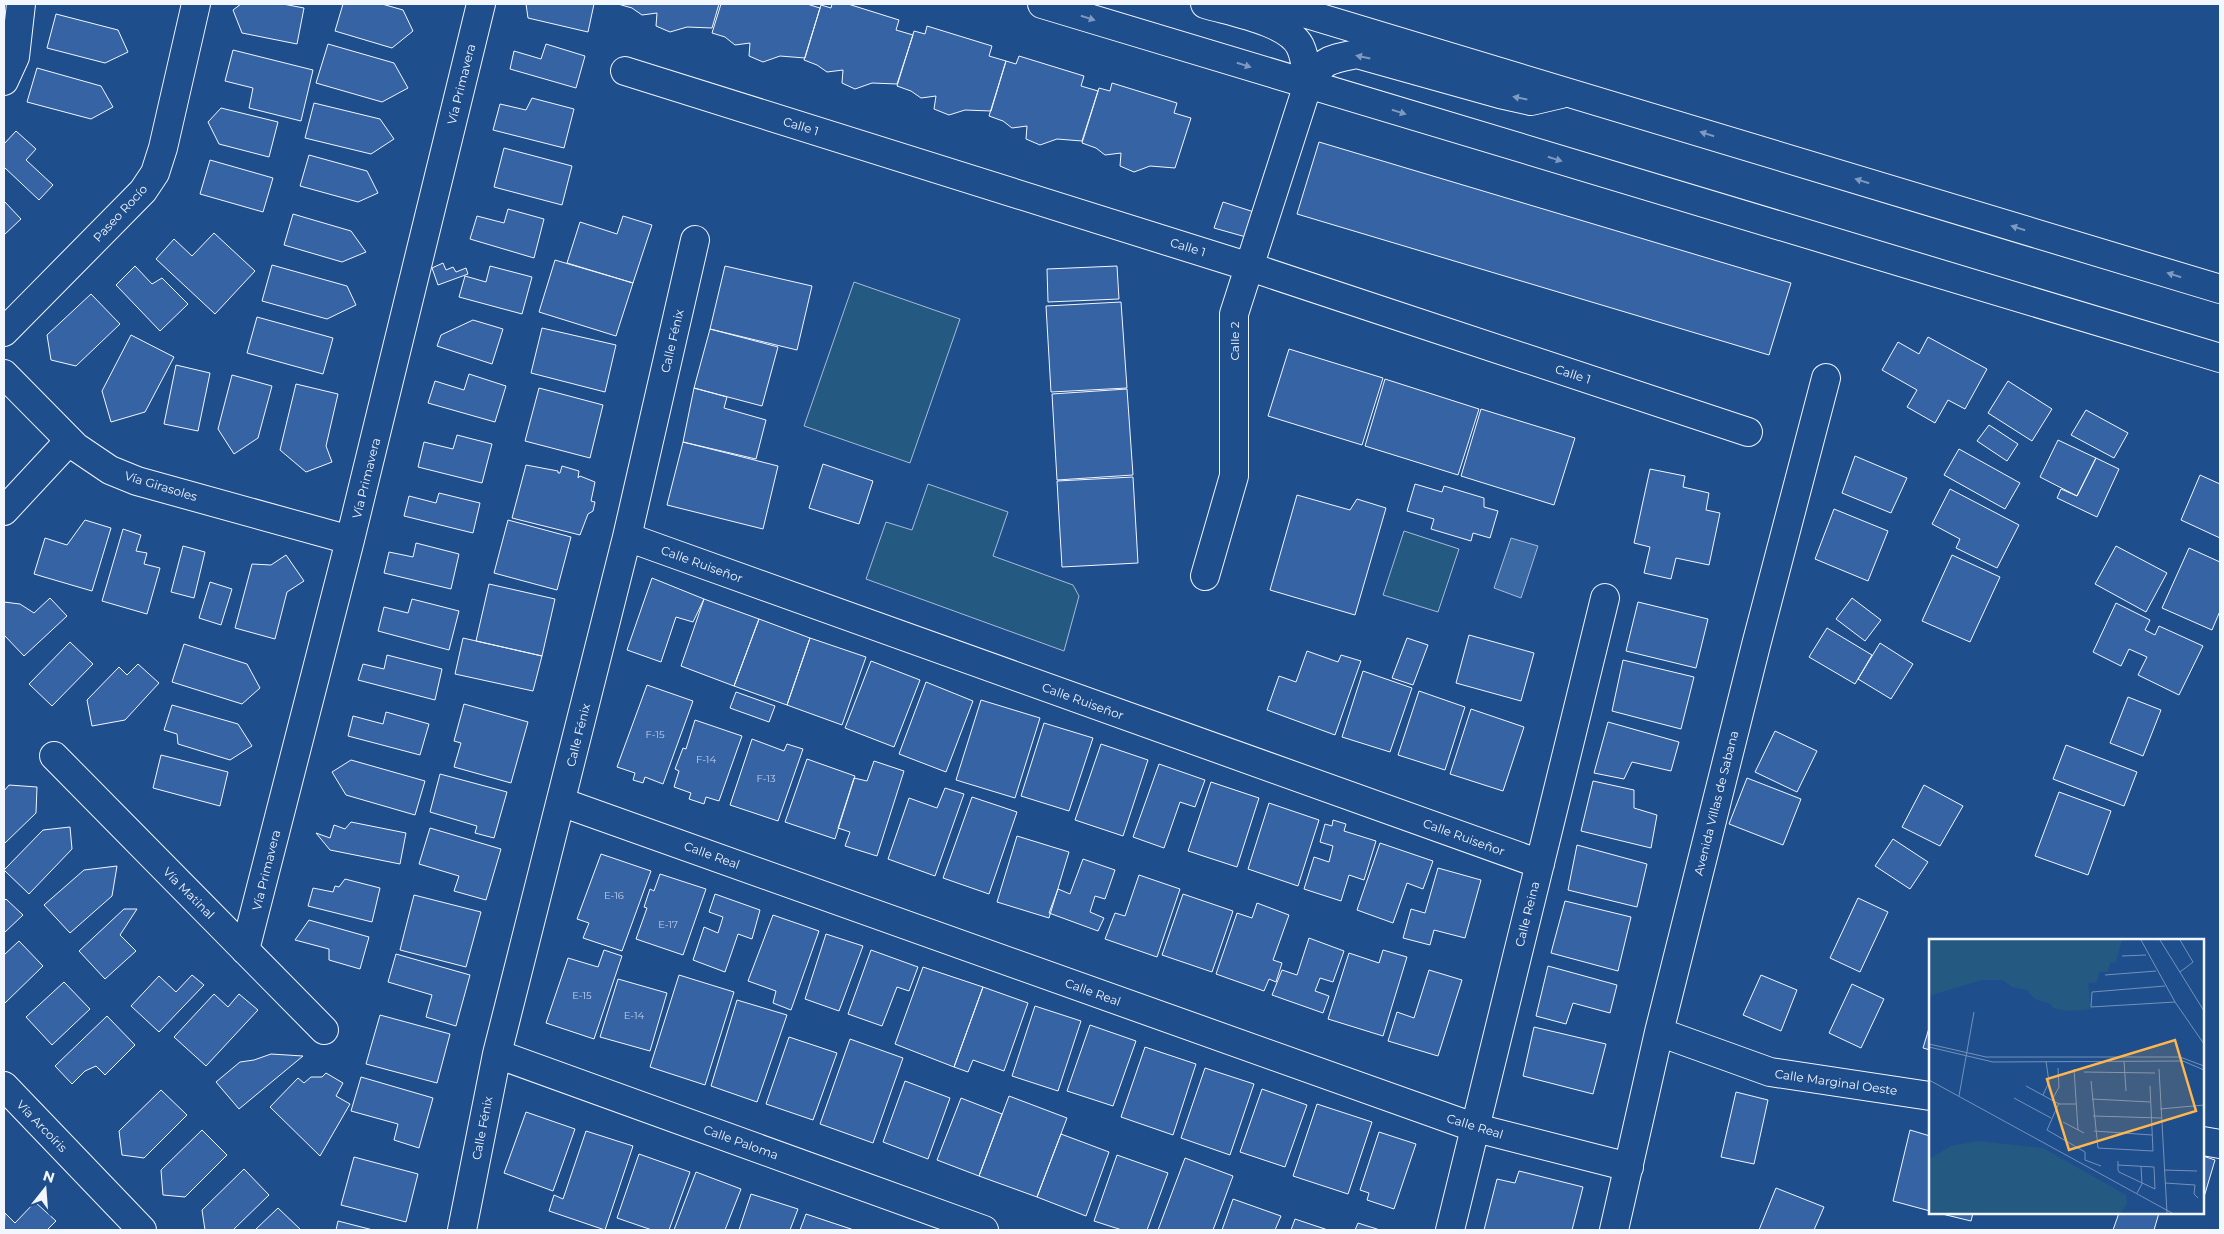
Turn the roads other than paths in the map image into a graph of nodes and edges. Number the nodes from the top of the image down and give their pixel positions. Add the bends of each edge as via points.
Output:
1 (21, 4) edge
2 (196, 4) edge
3 (481, 4) edge
4 (1042, 4) edge
5 (1205, 4) edge
6 (1274, 4) edge
7 (625, 71) dead end
8 (4, 81) edge
9 (1308, 84) junction
10 (1568, 92) junction
11 (695, 240) dead end
12 (1250, 266) junction
13 (2220, 289) edge
14 (4, 332) edge
15 (2220, 358) edge
16 (4, 374) edge
17 (1826, 378) dead end
18 (1748, 432) dead end
19 (70, 441) junction
20 (4, 511) edge
21 (627, 537) junction
22 (350, 540) junction
23 (1205, 576) dead end
24 (1605, 598) dead end
25 (54, 756) dead end
26 (561, 802) junction
27 (1540, 864) junction
28 (245, 950) junction
29 (324, 1030) dead end
30 (1659, 1032) junction
31 (497, 1054) junction
32 (4, 1086) edge
33 (1929, 1096) edge
34 (1476, 1128) junction
35 (2204, 1141) edge
36 (2220, 1144) edge
37 (1629, 1167) junction
38 (142, 1230) edge
39 (462, 1230) edge
40 (984, 1230) edge
41 (1450, 1230) edge
42 (1614, 1230) edge

1 - 8 street via 15,57
2 - 14 street, Paseo Rocío via 163,148 144,191
3 - 22 street, Vía Primavera
4 -> 9 street
5 - 9 street via 1280,27 1299,45
6 - 10 street
7 - 12 street, Calle 1
10 -> 9 street via 1531,101 1357,54 1319,66
9 - 12 street, Calle 2
9 -> 15 street
13 -> 10 street
11 - 21 street, Calle Fénix
12 - 18 street, Calle 1
12 - 23 street, Calle 2 via 1234,314 1234,476
16 - 19 street, Vía Girasoles
17 - 30 street, Avenida Villas de Sabana
19 - 20 street
19 - 22 street, Vía Girasoles via 110,470 137,482
21 - 26 street, Calle Fénix
21 - 27 street, Calle Ruiseñor
22 - 28 street, Vía Primavera
24 - 27 street, Calle Reina
25 - 28 street, Vía Matinal
26 - 31 street, Calle Fénix
26 - 34 street, Calle Real
27 - 34 street, Calle Reina
28 - 29 street, Vía Matinal
30 - 33 street, Calle Marginal Oeste via 1770,1072
30 - 37 street, Avenida Villas de Sabana
31 - 39 street, Calle Fénix
31 - 40 street, Calle Paloma
32 - 38 street, Vía Arcoíris
34 - 37 street, Calle Real
34 - 41 street, Calle Reina
35 - 36 street
37 - 42 street, Avenida Villas de Sabana

